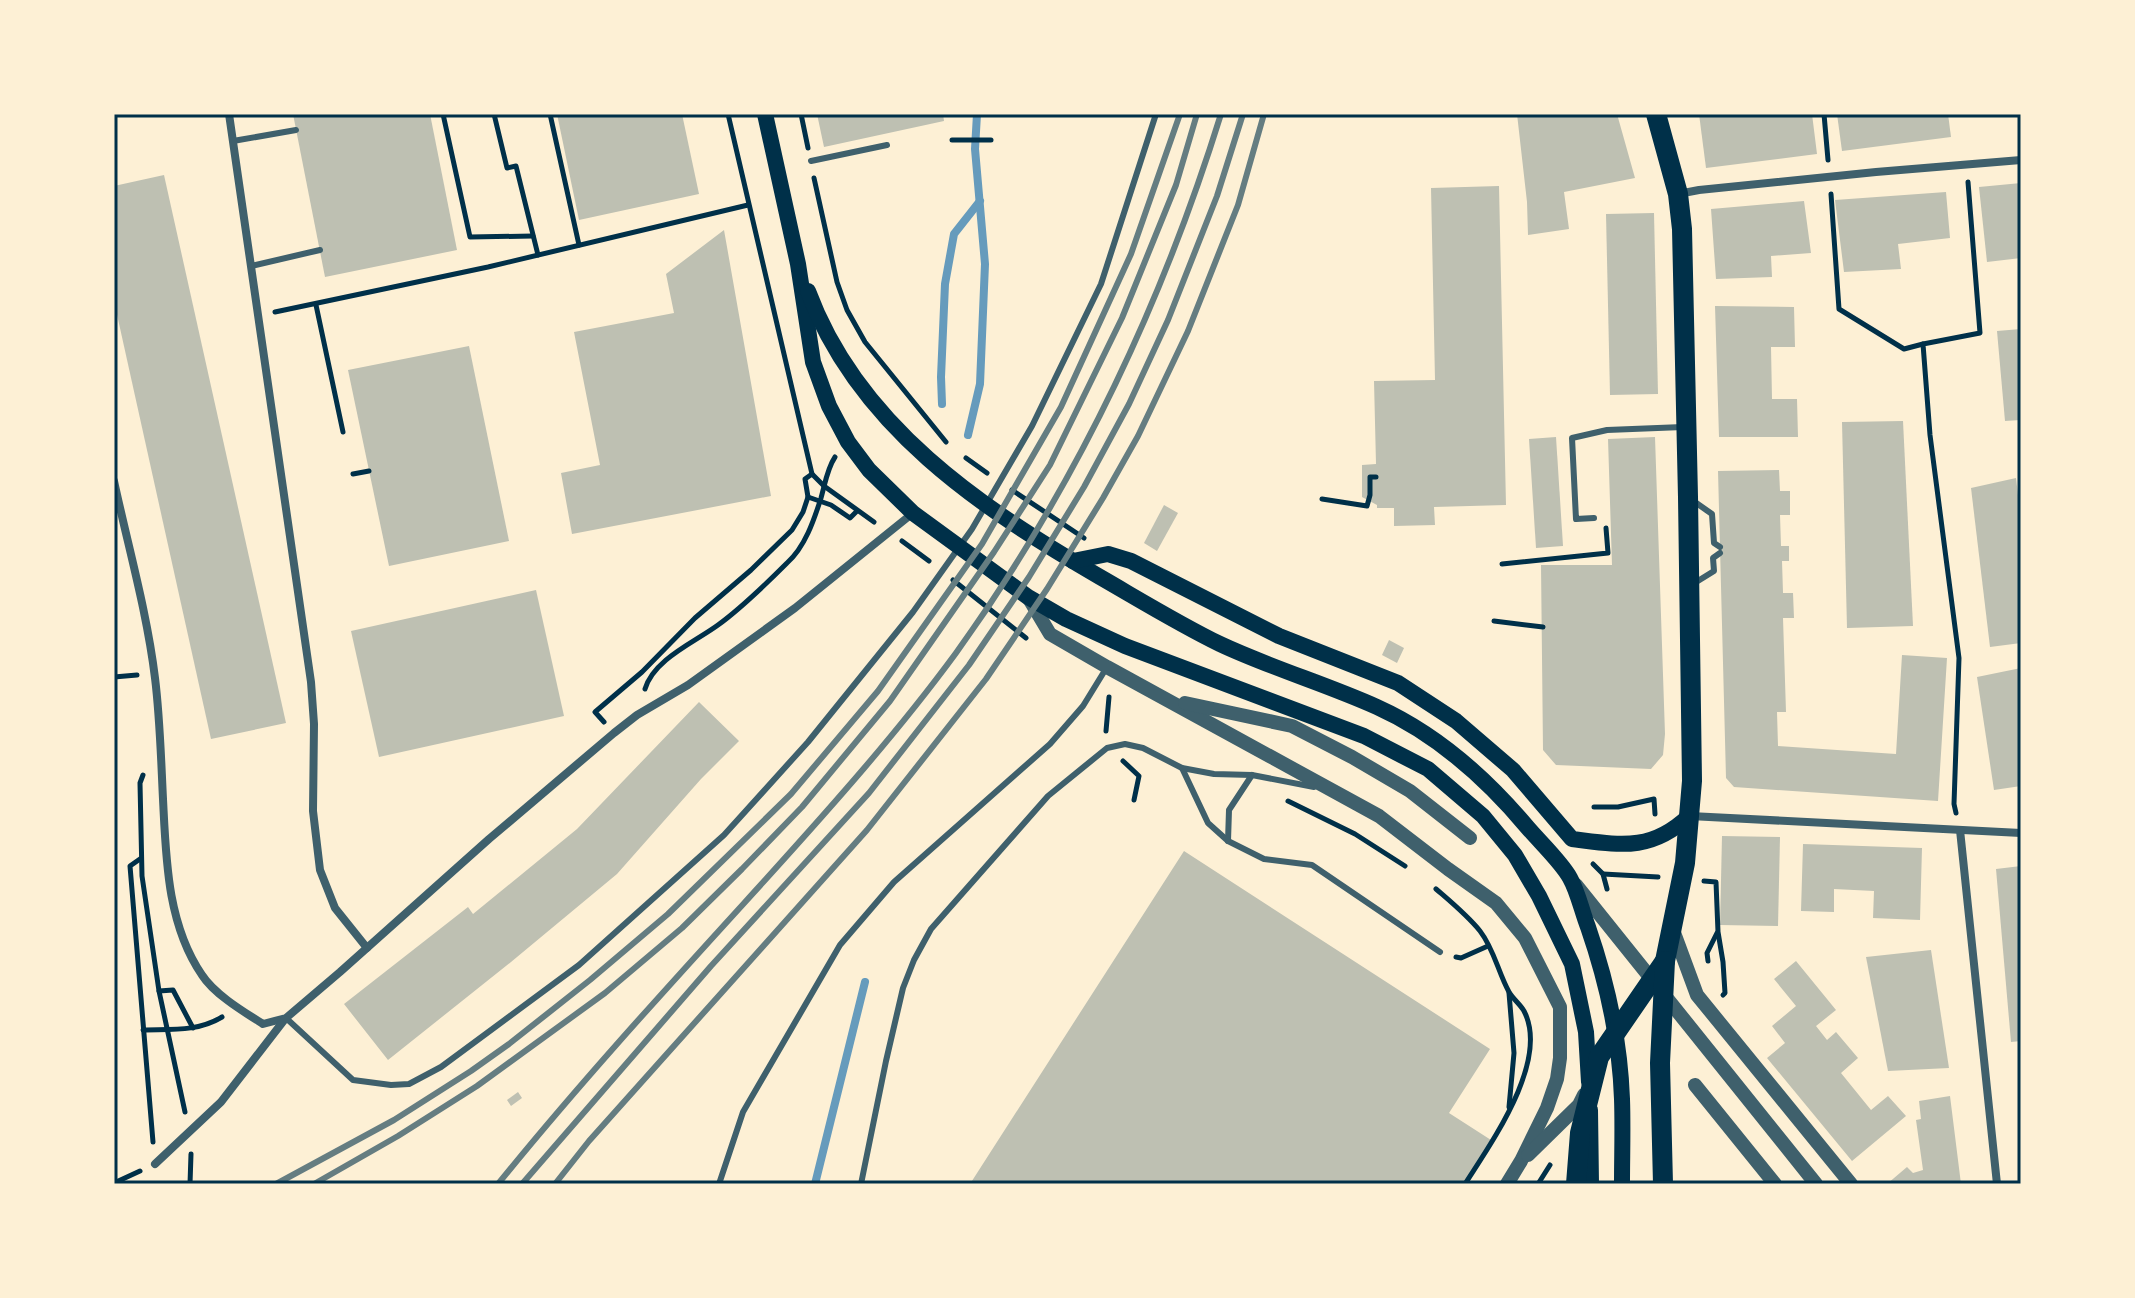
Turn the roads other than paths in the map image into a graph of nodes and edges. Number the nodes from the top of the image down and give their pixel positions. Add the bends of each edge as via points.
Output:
1 (229, 114) edge
2 (765, 114) edge
3 (1156, 114) edge
4 (1656, 114) edge
5 (296, 130) dead end
6 (233, 141) junction
7 (887, 145) dead end
8 (2021, 160) edge
9 (811, 161) road end
10 (1678, 194) junction
11 (320, 250) dead end
12 (798, 264) junction
13 (251, 266) junction
14 (1687, 426) junction
15 (114, 481) edge
16 (1688, 497) junction
17 (913, 513) junction
18 (1594, 518) dead end
19 (1073, 561) junction
20 (1690, 585) junction
21 (1028, 597) junction
22 (1107, 667) junction
23 (1169, 700) junction
24 (1182, 768) junction
25 (1252, 775) junction
26 (1330, 788) junction
27 (1689, 816) junction
28 (1960, 830) junction
29 (2021, 833) edge
30 (1470, 838) dead end
31 (1228, 841) junction
32 (1570, 878) junction
33 (1673, 930) junction
34 (367, 948) junction
35 (1440, 952) road end
36 (1665, 961) junction
37 (286, 1018) junction
38 (1599, 1057) junction
39 (1695, 1085) dead end
40 (1521, 1161) junction
41 (155, 1164) road end
42 (719, 1184) edge
43 (861, 1184) edge
44 (1507, 1184) edge
45 (1576, 1184) edge
46 (1591, 1184) edge
47 (1622, 1184) edge
48 (1663, 1184) edge
49 (1775, 1184) edge
50 (1816, 1184) edge
51 (1851, 1184) edge
52 (1997, 1184) edge

1 - 6 street
2 - 12 main road
3 - 37 lane via 1101,284 1032,426 972,529 808,742 724,835 579,965 441,1067 409,1084 353,1080
4 - 10 main road
5 - 6 lane
6 - 13 street
7 - 9 lane
8 - 10 street
10 - 14 main road
11 - 13 lane
12 - 17 main road via 813,362 829,406 869,470
12 - 19 main road via 840,357 885,417 941,470
13 - 34 street via 311,682 313,811 320,870 335,908
14 - 16 main road
14 - 18 lane via 1607,430 1572,438 1576,519
15 - 37 street via 155,675 167,874 183,938 202,977 236,1008 263,1024
16 - 20 main road
16 - 20 lane via 1712,514 1714,543 1720,550 1713,558 1714,571
17 - 21 main road
17 - 34 street via 795,608 614,733
19 - 27 main road via 1108,554 1131,561 1279,636 1398,683 1456,721 1513,770 1572,839 1635,844 1668,833
19 - 32 main road via 1219,643 1379,708 1444,746 1501,795
20 - 27 main road
21 - 22 street via 1050,634
21 - 46 main road via 1125,646 1364,736 1428,769 1483,816 1515,855 1572,964 1586,1032
22 - 23 street
22 - 42 lane via 1050,744 894,882 840,945 743,1112
23 - 26 street
23 - 30 street via 1292,726 1410,791
24 - 25 lane
24 - 31 lane via 1208,823
24 - 43 lane via 1143,748 1107,748 1048,796 931,929 903,988
25 - 26 lane
25 - 31 lane via 1229,810
26 - 40 street via 1379,816 1496,903 1525,938 1560,1007 1560,1058 1547,1108
27 - 28 street
27 - 33 main road
28 - 29 street
28 - 52 street
31 - 35 lane via 1264,859 1312,865
32 - 47 main road via 1615,1028
32 - 50 street
33 - 36 main road
33 - 51 street via 1697,995
34 - 37 street
36 - 38 main road
36 - 48 main road via 1660,1063
37 - 41 street via 221,1102
38 - 40 street via 1579,1105
38 - 45 main road via 1580,1133
39 - 49 street
40 - 44 street

